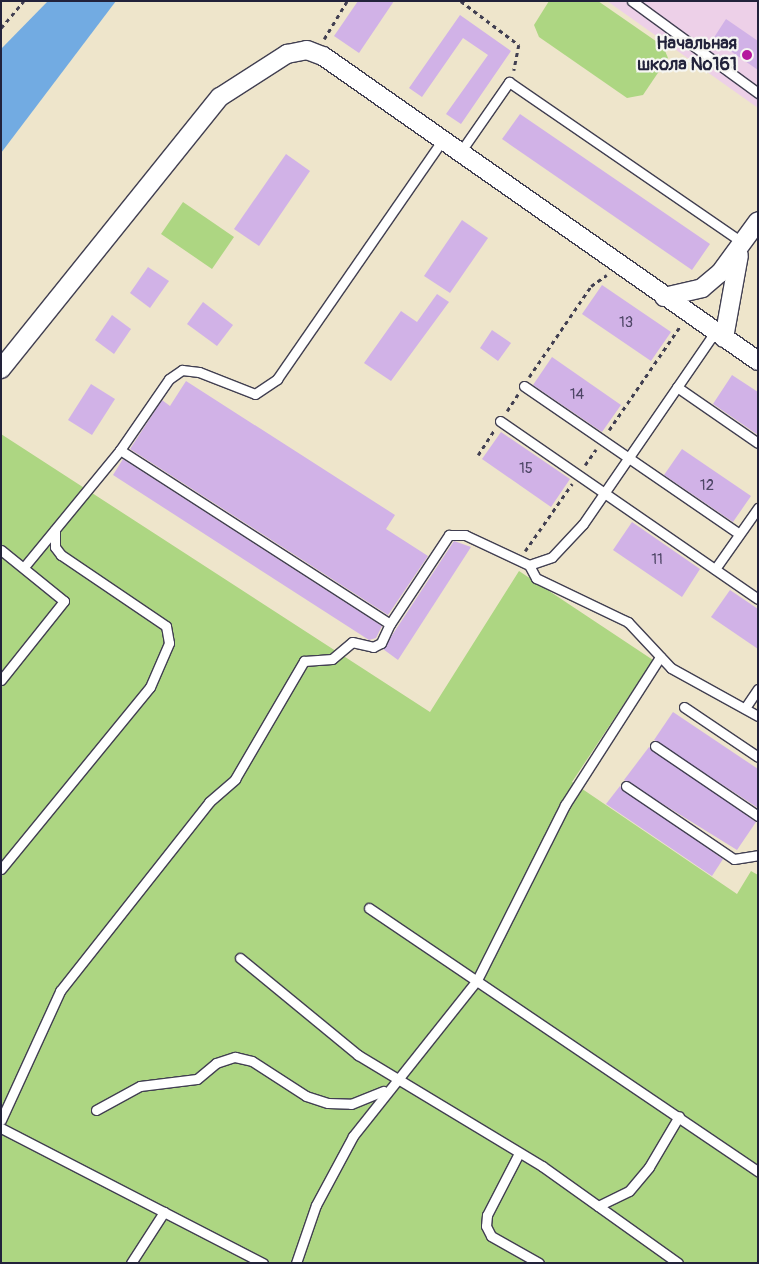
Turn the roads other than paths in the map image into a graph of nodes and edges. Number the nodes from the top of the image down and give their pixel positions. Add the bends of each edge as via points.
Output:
1 (632, 1) edge
2 (758, 93) edge
3 (442, 142) junction
4 (459, 154) junction
5 (758, 221) edge
6 (743, 243) junction
7 (664, 297) junction
8 (720, 335) junction
9 (758, 362) edge
10 (1, 369) edge
11 (524, 386) road end
12 (677, 387) junction
13 (500, 421) road end
14 (758, 443) edge
15 (120, 450) junction
16 (628, 458) junction
17 (604, 493) junction
18 (758, 508) edge
19 (55, 530) junction
20 (739, 534) junction
21 (1, 550) edge
22 (529, 565) junction
23 (24, 567) junction
24 (715, 569) junction
25 (758, 598) edge
26 (390, 624) junction
27 (660, 657) junction
28 (1, 680) edge
29 (758, 689) edge
30 (684, 707) dead end
31 (745, 708) junction
32 (758, 716) edge
33 (655, 746) dead end
34 (758, 757) edge
35 (626, 786) dead end
36 (758, 816) edge
37 (758, 855) edge
38 (1, 869) edge
39 (369, 908) dead end
40 (240, 958) dead end
41 (477, 980) junction
42 (393, 1083) junction
43 (96, 1110) dead end
44 (679, 1116) junction
45 (1, 1120) edge
46 (1, 1128) edge
47 (519, 1153) junction
48 (758, 1170) edge
49 (598, 1206) junction
50 (164, 1212) junction
51 (131, 1263) edge
52 (263, 1263) edge
53 (296, 1263) edge
54 (539, 1263) edge
55 (678, 1263) edge

1 - 2 lane
3 - 4 street
3 - 10 street via 323,56 307,50 287,54 220,97
3 - 15 lane via 277,379 255,394 199,372 182,370 170,379
4 - 6 lane via 509,82
4 - 7 street
5 - 6 street
6 - 7 street via 702,288
6 - 8 street
7 - 8 street
8 - 9 street
8 - 12 lane
11 - 16 lane
12 - 14 lane
12 - 16 lane
13 - 17 lane
15 - 19 lane
15 - 26 lane
16 - 17 lane
16 - 20 lane
17 - 22 lane via 552,556
17 - 24 lane
18 - 20 lane
19 - 23 lane
19 - 38 lane via 55,547 61,555 166,626 169,643 150,687
20 - 24 lane
21 - 23 lane
22 - 26 lane via 465,536 449,535
22 - 27 lane via 536,578 628,622
23 - 28 lane via 64,601
24 - 25 lane
26 - 45 lane via 381,643 373,647 352,642 332,658 304,661 235,779 209,802 60,991
27 - 31 lane via 700,687
27 - 41 lane via 565,805
29 - 31 lane
30 - 34 lane
31 - 32 lane
33 - 36 lane
35 - 37 lane via 734,860
39 - 41 lane
40 - 42 lane
41 - 42 lane
41 - 44 lane
42 - 43 lane via 373,1098 351,1104 328,1103 306,1096 252,1061 235,1057 216,1063 197,1079 140,1086
42 - 47 lane
42 - 53 lane via 353,1136 316,1205
44 - 48 lane
44 - 49 lane via 649,1167 629,1191
46 - 50 lane
47 - 49 lane
47 - 54 lane via 487,1215 486,1226 491,1236
49 - 55 lane
50 - 51 lane
50 - 52 lane

